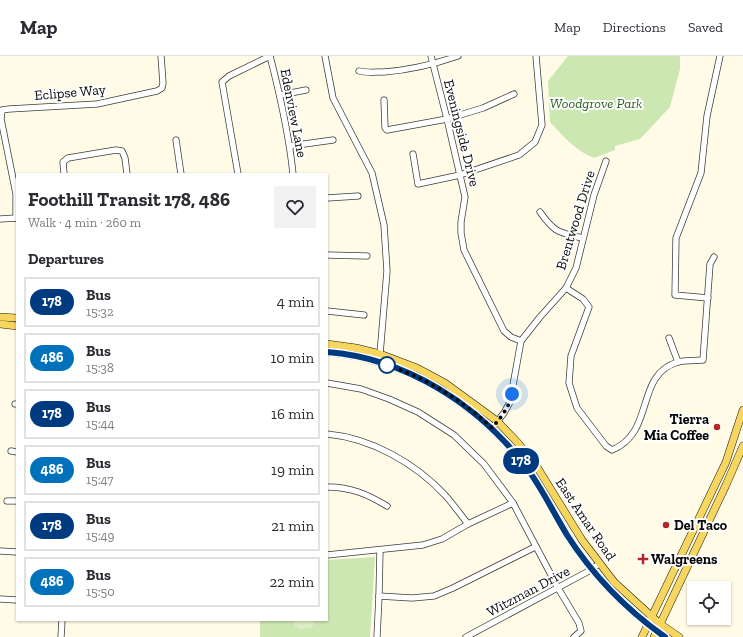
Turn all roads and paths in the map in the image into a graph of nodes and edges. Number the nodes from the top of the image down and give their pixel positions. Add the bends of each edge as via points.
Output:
1 (161, 56) edge
2 (270, 56) edge
3 (325, 56) edge
4 (431, 56) edge
5 (458, 56) edge
6 (536, 56) edge
7 (720, 56) edge
8 (433, 65) junction
9 (359, 72) dead end
10 (306, 90) dead end
11 (514, 94) dead end
12 (280, 95) junction
13 (384, 100) dead end
14 (447, 119) junction
15 (176, 140) dead end
16 (333, 140) dead end
17 (290, 146) junction
18 (413, 154) dead end
19 (606, 161) dead end
20 (64, 173) edge
21 (127, 173) edge
22 (181, 173) edge
23 (238, 173) edge
24 (293, 173) edge
25 (460, 175) junction
26 (358, 196) dead end
27 (328, 198) edge
28 (540, 212) dead end
29 (16, 218) edge
30 (0, 219) edge
31 (582, 238) junction
32 (328, 255) edge
33 (367, 256) dead end
34 (714, 257) dead end
35 (566, 288) junction
36 (708, 298) junction
37 (328, 311) edge
38 (364, 315) dead end
39 (0, 317) edge
40 (16, 318) edge
41 (0, 324) edge
42 (16, 326) edge
43 (668, 338) dead end
44 (521, 340) junction
45 (328, 344) edge
46 (328, 352) edge
47 (380, 354) junction
48 (378, 362) junction
49 (678, 362) junction
50 (328, 383) edge
51 (743, 410) edge
52 (497, 421) junction
53 (492, 428) junction
54 (328, 434) edge
55 (743, 446) edge
56 (328, 487) edge
57 (8, 501) dead end
58 (16, 501) edge
59 (513, 503) junction
60 (387, 506) dead end
61 (700, 517) junction
62 (709, 522) junction
63 (468, 524) junction
64 (535, 547) junction
65 (0, 550) edge
66 (380, 550) junction
67 (16, 552) edge
68 (328, 555) edge
69 (599, 564) junction
70 (592, 569) junction
71 (558, 588) junction
72 (379, 596) junction
73 (0, 599) edge
74 (16, 600) edge
75 (652, 617) junction
76 (62, 621) edge
77 (648, 624) junction
78 (657, 631) edge
79 (60, 637) edge
80 (377, 637) edge
81 (466, 637) edge
82 (574, 637) edge
83 (642, 637) edge
84 (665, 637) edge
85 (679, 637) edge

1 - 29 street, Eclipse Way via 163,83 162,88 157,91 98,104 2,110 0,118 16,194
2 - 12 street, Edenview Lane
2 - 23 street via 222,82
3 - 47 street via 333,98 372,173 384,225 387,271
4 - 8 street, Eveningside Drive
5 - 8 street
6 - 25 street via 542,126 534,142 519,155
7 - 36 street via 707,116 701,173 676,238 675,295
8 - 9 street via 381,72
8 - 14 street, Eveningside Drive
10 - 12 street
11 - 14 street via 483,108
12 - 17 street, Edenview Lane
13 - 14 street via 386,130
14 - 25 street, Eveningside Drive
15 - 22 street
16 - 17 street
17 - 24 street, Edenview Lane
18 - 25 street via 418,184
19 - 31 street, Brentwood Drive
20 - 21 street via 63,162 68,158 116,150 122,152 125,158
25 - 44 street, Eveningside Drive via 465,197 461,222 464,250 504,331 510,337
26 - 27 street
28 - 31 street via 549,225 559,232
29 - 30 street
31 - 35 street, Brentwood Drive via 576,268
32 - 33 street
34 - 36 street via 710,264
35 - 44 street, Brentwood Drive
35 - 49 street via 589,307 571,356 569,383 576,408 612,450 619,448 634,434 642,418 650,388 657,376
36 - 49 street via 703,360
37 - 38 street
39 - 40 main road
41 - 42 main road
43 - 49 street
44 - 52 street via 510,402
45 - 47 main road, East Amar Road
46 - 48 main road, East Amar Road
47 - 48 street
47 - 52 main road, East Amar Road via 417,368 446,383
48 - 53 main road, East Amar Road via 416,376 444,391
50 - 59 street via 361,389 389,399 424,416 454,435 484,464
51 - 61 main road via 726,462
52 - 53 street
52 - 69 main road, East Amar Road via 537,467
53 - 70 main road, East Amar Road via 527,468 568,536
54 - 63 street via 367,443 417,470 445,495
55 - 62 main road
56 - 60 street via 350,489 369,495
57 - 58 street
59 - 63 street
59 - 64 street
61 - 62 main road
61 - 75 main road
62 - 78 main road
63 - 66 street via 442,539 423,545
64 - 71 street
64 - 72 street via 434,596
65 - 67 street
66 - 68 street
66 - 72 street
69 - 70 street, Witzman Drive
69 - 75 main road, East Amar Road via 614,582
70 - 71 street, Witzman Drive
70 - 77 main road, East Amar Road
71 - 81 street, Witzman Drive
71 - 82 street via 582,631
72 - 80 street
73 - 74 street
75 - 77 main road
75 - 78 main road, East Amar Road
76 - 79 street
77 - 78 main road, East Amar Road
77 - 83 main road
78 - 84 main road, East Amar Road
78 - 85 main road, East Amar Road

